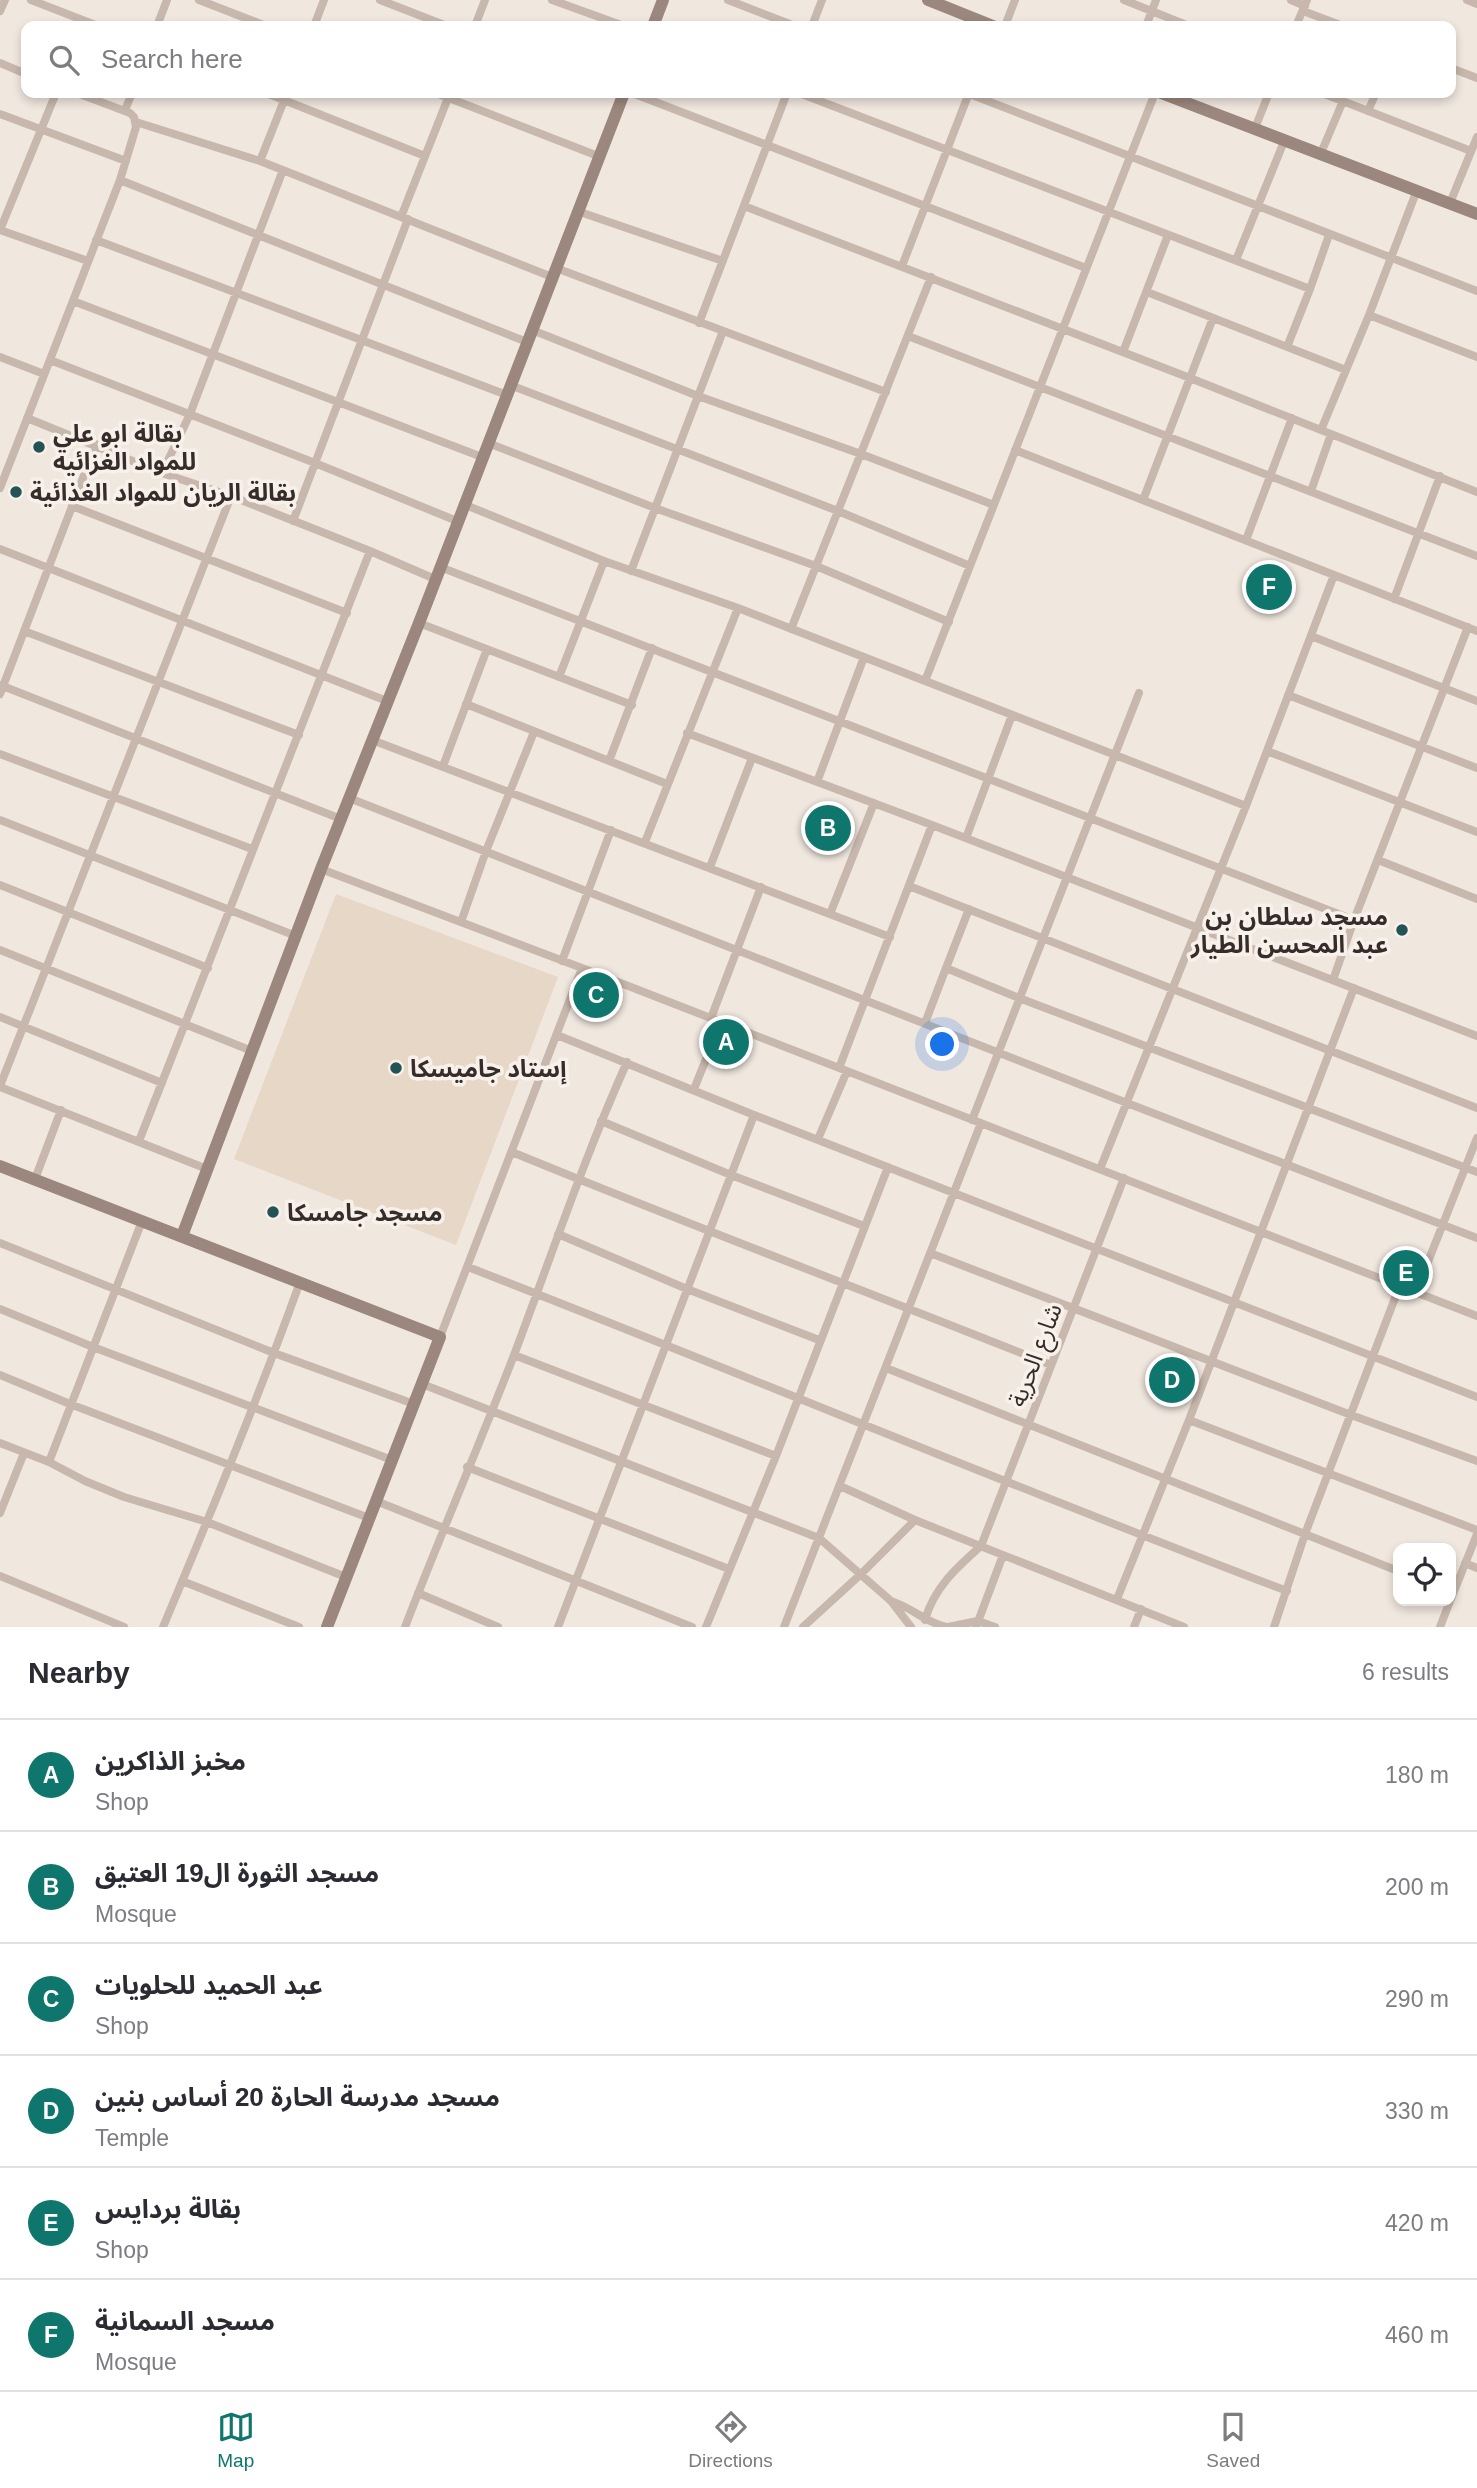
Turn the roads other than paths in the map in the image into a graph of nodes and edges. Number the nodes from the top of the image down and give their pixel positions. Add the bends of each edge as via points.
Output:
1 (5, 0) edge
2 (32, 0) edge
3 (167, 0) edge
4 (199, 0) edge
5 (324, 0) edge
6 (380, 0) edge
7 (485, 0) edge
8 (552, 0) edge
9 (663, 0) edge
10 (728, 0) edge
11 (822, 0) edge
12 (928, 0) edge
13 (1016, 0) edge
14 (1124, 0) edge
15 (1156, 0) edge
16 (1291, 0) edge
17 (1467, 0) edge
18 (1477, 4) edge
19 (1305, 5) edge
20 (0, 11) edge
21 (1152, 12) junction
22 (85, 21) edge
23 (159, 21) edge
24 (253, 21) edge
25 (316, 21) edge
26 (434, 21) edge
27 (477, 21) edge
28 (610, 21) edge
29 (655, 21) edge
30 (782, 21) edge
31 (814, 21) edge
32 (980, 21) edge
33 (1007, 21) edge
34 (1148, 21) edge
35 (1176, 21) edge
36 (1334, 21) edge
37 (0, 63) edge
38 (1456, 70) edge
39 (21, 72) edge
40 (1477, 78) edge
41 (54, 98) edge
42 (91, 98) edge
43 (130, 98) edge
44 (285, 98) edge
45 (291, 98) edge
46 (448, 98) edge
47 (456, 98) edge
48 (621, 98) edge
49 (636, 98) edge
50 (785, 98) edge
51 (812, 98) edge
52 (966, 98) edge
53 (981, 98) edge
54 (1153, 98) edge
55 (1174, 98) edge
56 (1267, 98) edge
57 (1335, 98) edge
58 (1374, 98) edge
59 (1343, 101) junction
60 (125, 110) junction
61 (1368, 111) junction
62 (0, 114) edge
63 (136, 122) junction
64 (1255, 128) junction
65 (42, 129) junction
66 (1477, 137) edge
67 (1285, 139) junction
68 (766, 146) junction
69 (947, 150) junction
70 (1471, 151) junction
71 (1321, 153) junction
72 (425, 156) junction
73 (598, 156) junction
74 (1130, 156) junction
75 (126, 161) junction
76 (260, 161) junction
77 (283, 170) junction
78 (120, 180) junction
79 (1417, 190) junction
80 (1450, 203) junction
81 (744, 206) junction
82 (925, 206) junction
83 (1259, 206) junction
84 (577, 211) junction
85 (1108, 211) junction
86 (1477, 214) edge
87 (405, 218) junction
88 (0, 230) edge
89 (1168, 234) junction
90 (259, 235) junction
91 (1329, 235) junction
92 (96, 240) junction
93 (1392, 258) junction
94 (1236, 260) junction
95 (88, 261) junction
96 (723, 261) junction
97 (902, 266) junction
98 (1086, 268) junction
99 (554, 272) junction
100 (931, 278) junction
101 (383, 284) junction
102 (1310, 289) junction
103 (1477, 291) edge
104 (1147, 292) junction
105 (236, 294) junction
106 (73, 301) junction
107 (1369, 315) junction
108 (1213, 318) junction
109 (699, 323) junction
110 (1062, 329) junction
111 (723, 331) junction
112 (530, 336) junction
113 (908, 336) junction
114 (361, 342) junction
115 (1287, 347) junction
116 (1123, 352) junction
117 (214, 354) junction
118 (0, 356) edge
119 (1477, 357) edge
120 (50, 360) junction
121 (1346, 370) junction
122 (44, 374) junction
123 (1190, 378) junction
124 (1040, 387) junction
125 (508, 390) junction
126 (886, 392) junction
127 (698, 396) junction
128 (338, 401) junction
129 (190, 414) junction
130 (27, 418) junction
131 (1292, 418) junction
132 (1321, 430) junction
133 (1331, 434) junction
134 (1167, 437) junction
135 (488, 443) junction
136 (96, 444) junction
137 (677, 449) junction
138 (1015, 450) junction
139 (861, 454) junction
140 (482, 457) junction
141 (315, 463) junction
142 (162, 473) junction
143 (1269, 476) junction
144 (1440, 476) junction
145 (0, 488) edge
146 (1311, 491) junction
147 (1477, 492) edge
148 (231, 496) junction
149 (1143, 500) junction
150 (463, 504) junction
151 (994, 505) junction
152 (72, 506) junction
153 (655, 508) junction
154 (838, 511) junction
155 (293, 521) junction
156 (457, 521) junction
157 (1418, 533) junction
158 (1246, 540) junction
159 (0, 549) edge
160 (370, 551) junction
161 (1477, 556) edge
162 (206, 558) junction
163 (604, 561) junction
164 (440, 566) junction
165 (817, 566) junction
166 (970, 566) junction
167 (49, 568) junction
168 (631, 571) junction
169 (1334, 575) junction
170 (435, 579) junction
171 (1394, 598) junction
172 (738, 608) junction
173 (346, 613) junction
174 (182, 620) junction
175 (581, 620) junction
176 (949, 622) junction
177 (419, 623) junction
178 (1468, 628) junction
179 (792, 629) junction
180 (24, 631) junction
181 (1477, 631) edge
182 (1311, 636) junction
183 (652, 648) junction
184 (487, 649) junction
185 (864, 657) junction
186 (712, 671) junction
187 (322, 675) junction
188 (559, 677) junction
189 (158, 681) junction
190 (925, 681) junction
191 (1444, 688) junction
192 (1, 689) edge
193 (1139, 693) dead end
194 (1288, 695) junction
195 (387, 701) junction
196 (1477, 701) edge
197 (466, 704) junction
198 (632, 705) junction
199 (1012, 715) junction
200 (840, 721) junction
201 (534, 732) junction
202 (687, 733) junction
203 (299, 734) junction
204 (136, 738) junction
205 (372, 740) junction
206 (1422, 747) junction
207 (1267, 751) junction
208 (0, 754) edge
209 (1115, 755) junction
210 (752, 758) junction
211 (609, 761) junction
212 (443, 766) junction
213 (1477, 768) edge
214 (988, 778) junction
215 (817, 782) junction
216 (667, 784) junction
217 (276, 793) junction
218 (511, 793) junction
219 (113, 797) junction
220 (349, 798) junction
221 (874, 803) junction
222 (1400, 803) junction
223 (1246, 806) junction
224 (1090, 818) junction
225 (341, 819) junction
226 (0, 820) edge
227 (932, 825) junction
228 (611, 830) junction
229 (1477, 832) edge
230 (965, 838) junction
231 (645, 842) junction
232 (252, 849) junction
233 (486, 851) junction
234 (90, 855) junction
235 (1378, 860) junction
236 (710, 867) junction
237 (321, 869) junction
238 (1221, 869) junction
239 (1067, 877) junction
240 (0, 885) edge
241 (909, 886) junction
242 (761, 887) junction
243 (588, 892) junction
244 (1477, 899) edge
245 (230, 909) junction
246 (969, 909) junction
247 (68, 912) junction
248 (830, 914) junction
249 (1354, 920) junction
250 (461, 922) junction
251 (1198, 928) junction
252 (296, 936) junction
253 (890, 937) junction
254 (1043, 939) junction
255 (0, 950) edge
256 (737, 950) junction
257 (562, 961) junction
258 (46, 968) junction
259 (208, 968) junction
260 (582, 968) junction
261 (946, 968) junction
262 (1334, 980) junction
263 (1354, 988) junction
264 (1173, 989) junction
265 (1019, 998) junction
266 (866, 999) junction
267 (0, 1017) edge
268 (711, 1018) junction
269 (721, 1022) junction
270 (186, 1023) junction
271 (925, 1023) junction
272 (23, 1027) junction
273 (557, 1035) junction
274 (1477, 1036) edge
275 (1149, 1047) junction
276 (252, 1051) junction
277 (998, 1052) junction
278 (1331, 1052) junction
279 (627, 1062) junction
280 (843, 1069) junction
281 (162, 1083) junction
282 (0, 1086) edge
283 (694, 1088) junction
284 (1127, 1103) junction
285 (1477, 1108) edge
286 (1308, 1109) junction
287 (61, 1111) junction
288 (754, 1115) junction
289 (601, 1121) junction
290 (976, 1121) junction
291 (1477, 1138) edge
292 (818, 1139) junction
293 (139, 1141) junction
294 (512, 1152) junction
295 (1285, 1164) junction
296 (0, 1166) edge
297 (888, 1167) junction
298 (1466, 1168) junction
299 (207, 1169) junction
300 (1100, 1169) junction
301 (1477, 1172) edge
302 (731, 1175) junction
303 (1124, 1178) junction
304 (35, 1179) junction
305 (578, 1179) junction
306 (954, 1191) junction
307 (142, 1221) junction
308 (1443, 1224) junction
309 (864, 1226) junction
310 (1261, 1231) junction
311 (710, 1233) junction
312 (558, 1234) junction
313 (182, 1236) junction
314 (1477, 1237) edge
315 (0, 1243) edge
316 (1095, 1248) junction
317 (930, 1252) junction
318 (468, 1267) junction
319 (300, 1282) junction
320 (842, 1282) junction
321 (1400, 1285) junction
322 (687, 1289) junction
323 (116, 1290) junction
324 (1416, 1292) junction
325 (535, 1293) junction
326 (1234, 1301) junction
327 (1074, 1307) junction
328 (910, 1308) junction
329 (0, 1309) edge
330 (1477, 1316) edge
331 (440, 1337) junction
332 (820, 1340) junction
333 (665, 1346) junction
334 (93, 1347) junction
335 (274, 1353) junction
336 (514, 1355) junction
337 (1373, 1355) junction
338 (1211, 1360) junction
339 (1051, 1365) junction
340 (886, 1368) junction
341 (0, 1375) edge
342 (422, 1384) junction
343 (1477, 1396) edge
344 (797, 1398) junction
345 (70, 1404) junction
346 (414, 1404) junction
347 (643, 1404) junction
348 (253, 1406) junction
349 (491, 1410) junction
350 (1351, 1415) junction
351 (1189, 1420) junction
352 (864, 1423) junction
353 (1029, 1423) junction
354 (0, 1443) edge
355 (24, 1452) junction
356 (776, 1456) junction
357 (392, 1460) junction
358 (1477, 1461) edge
359 (49, 1462) junction
360 (620, 1462) junction
361 (230, 1465) junction
362 (467, 1467) junction
363 (1329, 1472) junction
364 (1165, 1479) junction
365 (1005, 1483) junction
366 (839, 1486) junction
367 (376, 1501) junction
368 (0, 1513) edge
369 (753, 1513) junction
370 (369, 1518) junction
371 (598, 1518) junction
372 (915, 1520) junction
373 (207, 1522) junction
374 (444, 1528) junction
375 (1477, 1532) edge
376 (1305, 1534) junction
377 (1143, 1536) junction
378 (819, 1538) junction
379 (981, 1546) junction
380 (1003, 1555) junction
381 (1465, 1563) junction
382 (1477, 1568) edge
383 (729, 1569) junction
384 (1393, 1569) edge
385 (861, 1574) junction
386 (0, 1576) edge
387 (346, 1577) junction
388 (182, 1581) junction
389 (574, 1582) junction
390 (1456, 1584) edge
391 (1287, 1591) junction
392 (418, 1593) junction
393 (1117, 1600) junction
394 (891, 1601) junction
395 (1447, 1606) edge
396 (1141, 1609) junction
397 (925, 1620) junction
398 (977, 1624) edge
399 (124, 1627) edge
400 (163, 1627) edge
401 (299, 1627) edge
402 (328, 1627) edge
403 (405, 1627) edge
404 (498, 1627) edge
405 (558, 1627) edge
406 (692, 1627) edge
407 (706, 1627) edge
408 (784, 1627) edge
409 (803, 1627) edge
410 (911, 1627) edge
411 (947, 1627) edge
412 (995, 1627) edge
413 (1134, 1627) edge
414 (1184, 1627) edge
415 (1274, 1627) edge
416 (1440, 1627) edge

1 - 20 street
2 - 22 street
3 - 23 street
4 - 24 street
5 - 25 street
6 - 26 street
7 - 27 street
8 - 28 street
9 - 29 street
10 - 30 street
11 - 31 street
12 - 32 street
13 - 33 street
14 - 21 street
15 - 21 street
16 - 19 street
17 - 18 street
19 - 36 street
21 - 34 street
21 - 35 street
37 - 39 street
38 - 40 street
41 - 65 street
42 - 60 street
43 - 60 street
44 - 76 street
45 - 72 street
46 - 72 street
47 - 73 street
48 - 73 street
49 - 68 street
50 - 68 street
51 - 69 street
52 - 69 street
53 - 74 street
54 - 74 street
55 - 64 street
56 - 64 street
57 - 59 street
58 - 61 street
59 - 61 street
59 - 71 street
60 - 63 street
61 - 70 street
62 - 65 street
63 - 75 street
63 - 76 street
64 - 67 street
65 - 75 street
65 - 88 street
66 - 70 street
67 - 71 street
67 - 83 street
68 - 81 street
68 - 82 street
69 - 82 street
69 - 85 street
70 - 80 street
71 - 79 street
72 - 87 street
73 - 84 street
74 - 83 street
74 - 85 street
75 - 78 street
76 - 77 street
77 - 87 street
77 - 90 street
78 - 90 street
78 - 92 street
79 - 80 street
79 - 93 street
80 - 86 street
81 - 96 street
81 - 97 street
82 - 97 street
82 - 98 street
83 - 91 street
83 - 94 street
84 - 96 street
84 - 99 street
85 - 89 street
85 - 98 street
87 - 99 street
87 - 101 street
88 - 95 street
89 - 94 street
89 - 104 street
90 - 101 street
90 - 105 street
91 - 93 street
91 - 102 street
92 - 95 street
92 - 105 street
93 - 103 street
93 - 107 street
94 - 102 street
95 - 106 street
96 - 109 street
97 - 100 street
98 - 110 street
99 - 109 street
99 - 112 street
100 - 110 street
100 - 113 street
101 - 112 street
101 - 114 street
102 - 115 street
104 - 108 street
104 - 116 street
105 - 114 street
105 - 117 street
106 - 117 street
106 - 120 street
107 - 119 street
107 - 121 street
108 - 115 street
108 - 123 street
109 - 111 street
110 - 116 street
110 - 124 street
111 - 126 street
111 - 127 street
112 - 125 street
112 - 127 street
113 - 124 street
113 - 126 street
114 - 125 street
114 - 128 street
115 - 121 street
116 - 123 street
117 - 128 street
117 - 129 street
118 - 122 street
120 - 122 street
120 - 129 street
121 - 132 street
122 - 130 street
123 - 131 street
123 - 134 street
124 - 134 street
124 - 138 street
125 - 135 street
125 - 137 street
126 - 139 street
127 - 137 street
127 - 139 street
128 - 140 street
128 - 141 street
129 - 141 street
129 - 142 street
130 - 136 street
130 - 145 street
131 - 132 street
131 - 143 street
132 - 133 street
133 - 144 street
133 - 146 street
134 - 143 street
134 - 149 street
135 - 140 street
135 - 153 street
136 - 142 street
136 - 152 street
137 - 153 street
137 - 154 street
138 - 149 street
138 - 151 street
139 - 151 street
139 - 154 street
140 - 150 street
141 - 155 street
141 - 156 street
142 - 148 street
143 - 146 street
143 - 158 street
144 - 147 street
144 - 157 street
146 - 157 street
148 - 155 street
148 - 162 street
149 - 158 street
150 - 156 street
150 - 163 street
151 - 166 street
152 - 162 street
152 - 167 street
153 - 165 street
153 - 168 street
154 - 165 street
154 - 166 street
155 - 160 street
156 - 164 street
157 - 161 street
157 - 171 street
158 - 169 street
159 - 167 street
160 - 170 street
160 - 173 street
162 - 173 street
162 - 174 street
163 - 168 street
163 - 175 street
164 - 170 street
164 - 175 street
165 - 176 street
165 - 179 street
166 - 176 street
167 - 174 street
167 - 180 street
168 - 172 street
169 - 171 street
169 - 182 street
170 - 177 street
171 - 178 street
172 - 179 street
172 - 186 street
173 - 187 street
174 - 187 street
174 - 189 street
175 - 183 street
175 - 188 street
176 - 190 street
177 - 184 street
177 - 195 street
178 - 181 street
178 - 191 street
179 - 185 street
180 - 189 street
180 - 192 street
182 - 191 street
182 - 194 street
183 - 186 street
183 - 198 street
184 - 188 street
184 - 197 street
185 - 190 street
185 - 200 street
186 - 200 street
186 - 202 street
187 - 195 street
187 - 203 street
188 - 198 street
189 - 203 street
189 - 204 street
190 - 199 street
191 - 196 street
191 - 206 street
192 - 204 street
193 - 209 street
194 - 206 street
194 - 207 street
195 - 205 street
197 - 201 street
197 - 212 street
198 - 211 street
199 - 209 street
199 - 214 street
200 - 214 street
200 - 215 street
201 - 211 street
201 - 218 street
202 - 210 street
202 - 216 street
203 - 217 street
204 - 217 street
204 - 219 street
205 - 212 street
205 - 220 street
206 - 213 street
206 - 222 street
207 - 222 street
207 - 223 street
208 - 219 street
209 - 223 street
209 - 224 street
210 - 215 street
210 - 236 street
211 - 216 street
212 - 218 street
214 - 224 street
214 - 230 street
215 - 221 street
216 - 231 street
217 - 225 street
217 - 232 street
218 - 228 street
218 - 233 street
219 - 232 street
219 - 234 street
220 - 225 street
220 - 233 street
221 - 227 street
221 - 248 street
222 - 229 street
222 - 235 street
223 - 238 street
224 - 238 street
224 - 239 street
225 - 237 street
226 - 234 street
227 - 230 street
227 - 241 street
228 - 231 street
228 - 243 street
230 - 239 street
231 - 236 street
232 - 245 street
233 - 243 street
233 - 250 street
234 - 245 street
234 - 247 street
235 - 244 street
235 - 249 street
236 - 242 street
237 - 250 street
237 - 252 street
238 - 249 street
238 - 251 street
239 - 251 street
239 - 254 street
240 - 247 street
241 - 246 street
241 - 253 street
242 - 248 street
242 - 256 street
243 - 256 street
243 - 257 street
245 - 252 street
245 - 259 street
246 - 254 street
246 - 261 street
247 - 258 street
247 - 259 street
248 - 253 street
249 - 262 street
250 - 257 street
251 - 262 street
251 - 264 street
252 - 276 street
253 - 266 street
254 - 264 street
254 - 265 street
255 - 258 street
256 - 266 street
256 - 268 street
257 - 260 street
258 - 270 street
258 - 272 street
259 - 270 street
260 - 268 street
260 - 273 street
261 - 265 street
261 - 271 street
262 - 263 street
263 - 274 street
263 - 278 street
264 - 275 street
264 - 278 street
265 - 275 street
265 - 277 street
266 - 271 street
266 - 280 street
267 - 272 street
268 - 269 street
269 - 280 street
269 - 283 street
270 - 276 street
270 - 281 street
271 - 277 street
272 - 281 street
272 - 282 street
273 - 279 street
273 - 294 street
275 - 284 street
275 - 286 street
276 - 299 street
277 - 284 street
277 - 290 street
278 - 285 street
278 - 286 street
279 - 283 street
279 - 289 street
280 - 290 street
280 - 292 street
281 - 293 street
282 - 287 street
283 - 288 street
284 - 295 street
284 - 300 street
286 - 295 street
286 - 298 street
287 - 293 street
287 - 304 street
288 - 292 street
288 - 302 street
289 - 302 street
289 - 305 street
290 - 300 street
290 - 306 street
291 - 298 street
292 - 297 street
293 - 299 street
294 - 305 street
294 - 318 street
295 - 308 street
295 - 310 street
296 - 304 street
297 - 306 street
297 - 309 street
298 - 301 street
298 - 308 street
299 - 313 street
300 - 303 street
302 - 309 street
302 - 311 street
303 - 310 street
303 - 316 street, شارع الحرية
304 - 307 street
305 - 311 street
305 - 312 street
306 - 316 street
306 - 317 street
307 - 313 street
307 - 323 street
308 - 314 street
308 - 324 street
309 - 320 street
310 - 321 street
310 - 326 street
311 - 320 street
311 - 322 street
312 - 322 street
312 - 325 street
313 - 319 street
315 - 323 street
316 - 326 street
316 - 327 street, شارع الحرية
317 - 327 street
317 - 328 street
318 - 325 street
318 - 331 street
319 - 331 street
319 - 335 street
320 - 328 street
320 - 332 street
321 - 324 street
321 - 337 street
322 - 332 street
322 - 333 street
323 - 334 street
323 - 335 street
324 - 330 street
325 - 333 street
325 - 336 street
326 - 337 street
326 - 338 street
327 - 338 street
327 - 339 street, شارع الحرية
328 - 339 street
328 - 340 street
329 - 334 street
331 - 342 street
332 - 344 street
333 - 344 street
333 - 347 street
334 - 345 street
334 - 348 street
335 - 346 street
335 - 348 street
336 - 347 street
336 - 349 street
337 - 343 street
337 - 350 street
338 - 350 street
338 - 351 street
339 - 353 street, شارع الحرية
340 - 352 street
340 - 353 street
341 - 345 street
342 - 346 street
342 - 349 street
344 - 352 street
344 - 356 street
345 - 359 street
345 - 361 street
346 - 357 street
347 - 356 street
347 - 360 street
348 - 357 street
348 - 361 street
349 - 360 street
349 - 362 street
350 - 358 street
350 - 363 street
351 - 363 street
351 - 364 street
352 - 365 street
352 - 366 street
353 - 364 street
353 - 365 street, شارع الحرية
354 - 355 street
355 - 359 street
355 - 368 street
356 - 369 street
357 - 367 street
359 - 373 street via 124,1497
360 - 369 street
360 - 371 street
361 - 370 street
361 - 373 street
362 - 371 street
362 - 374 street
363 - 375 street
363 - 376 street
364 - 376 street
364 - 377 street
365 - 377 street
365 - 379 street, شارع الحرية
366 - 372 street
366 - 378 street
367 - 370 street
367 - 374 street
369 - 378 street
369 - 383 street
370 - 387 street
371 - 383 street
371 - 389 street
372 - 379 street
372 - 385 street
373 - 387 street
373 - 388 street
374 - 389 street
374 - 392 street
375 - 381 street
376 - 384 street
376 - 391 street
377 - 391 street
377 - 393 street
378 - 385 street
378 - 408 street
379 - 380 street
379 - 397 street via 936,1592
380 - 393 street
380 - 398 street
381 - 382 street
381 - 390 street
383 - 407 street
385 - 394 street
385 - 409 street
386 - 399 street
387 - 402 street
388 - 400 street
388 - 401 street
389 - 405 street
389 - 406 street
391 - 415 street
392 - 403 street
392 - 404 street
393 - 396 street
394 - 397 street
394 - 410 street
395 - 416 street
396 - 413 street
396 - 414 street
397 - 411 street
398 - 411 street
398 - 412 street

